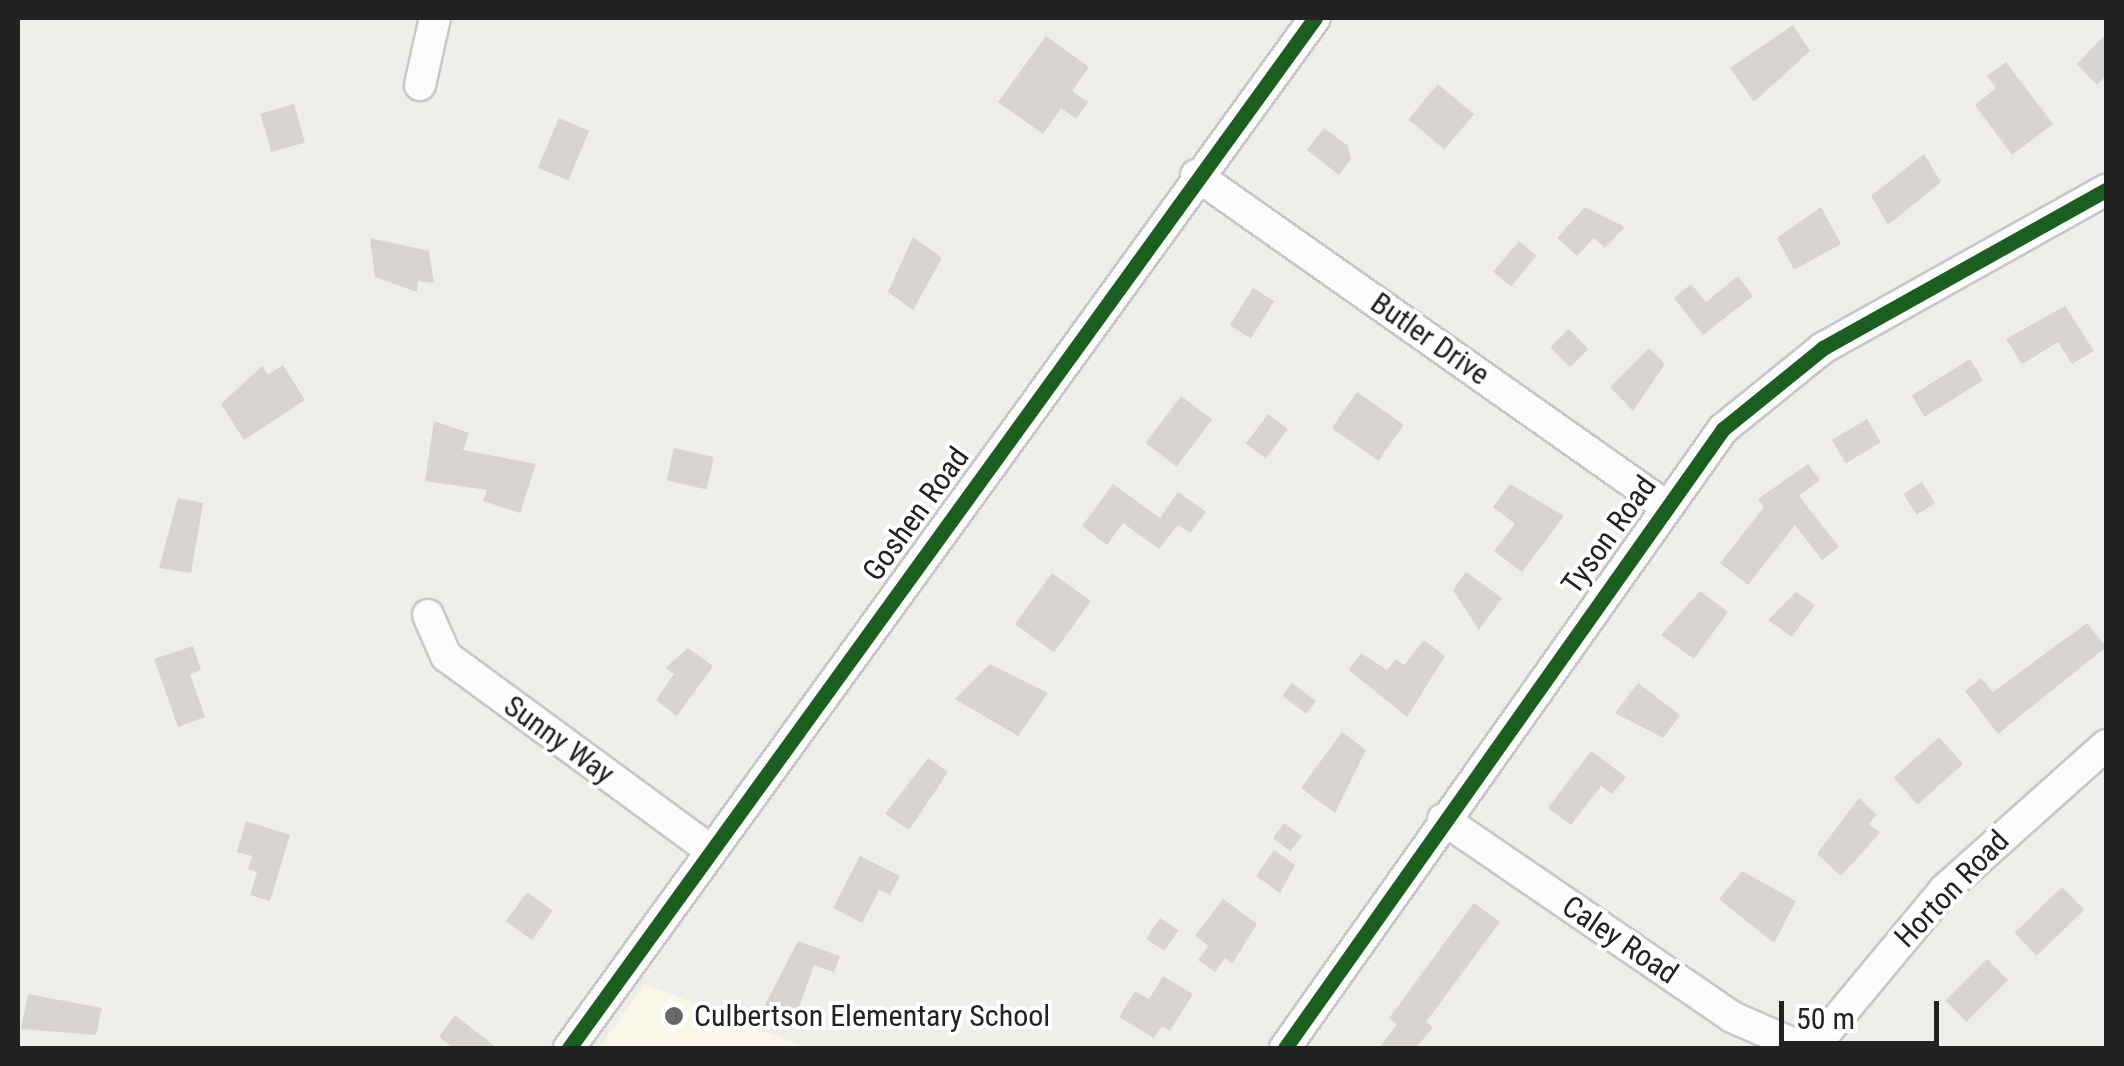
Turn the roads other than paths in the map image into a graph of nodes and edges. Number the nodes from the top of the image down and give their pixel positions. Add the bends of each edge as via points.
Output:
1 (435, 18) edge
2 (1315, 18) edge
3 (420, 85) dead end
4 (1196, 175) junction
5 (2106, 190) edge
6 (1663, 504) junction
7 (428, 616) dead end
8 (2106, 746) edge
9 (1443, 818) junction
10 (709, 849) junction
11 (569, 1048) edge
12 (1286, 1048) edge
13 (1803, 1048) edge
14 (1814, 1048) edge

1 - 3 street
2 - 4 street, Goshen Road
4 - 6 street, Butler Drive
4 - 10 street, Goshen Road
5 - 6 street, Tyson Road via 1823,348 1723,429
6 - 9 street, Tyson Road
7 - 10 street, Sunny Way via 446,656
8 - 14 street, Horton Road via 1944,890
9 - 12 street, Tyson Road
9 - 13 street, Caley Road via 1732,1017
10 - 11 street, Goshen Road

